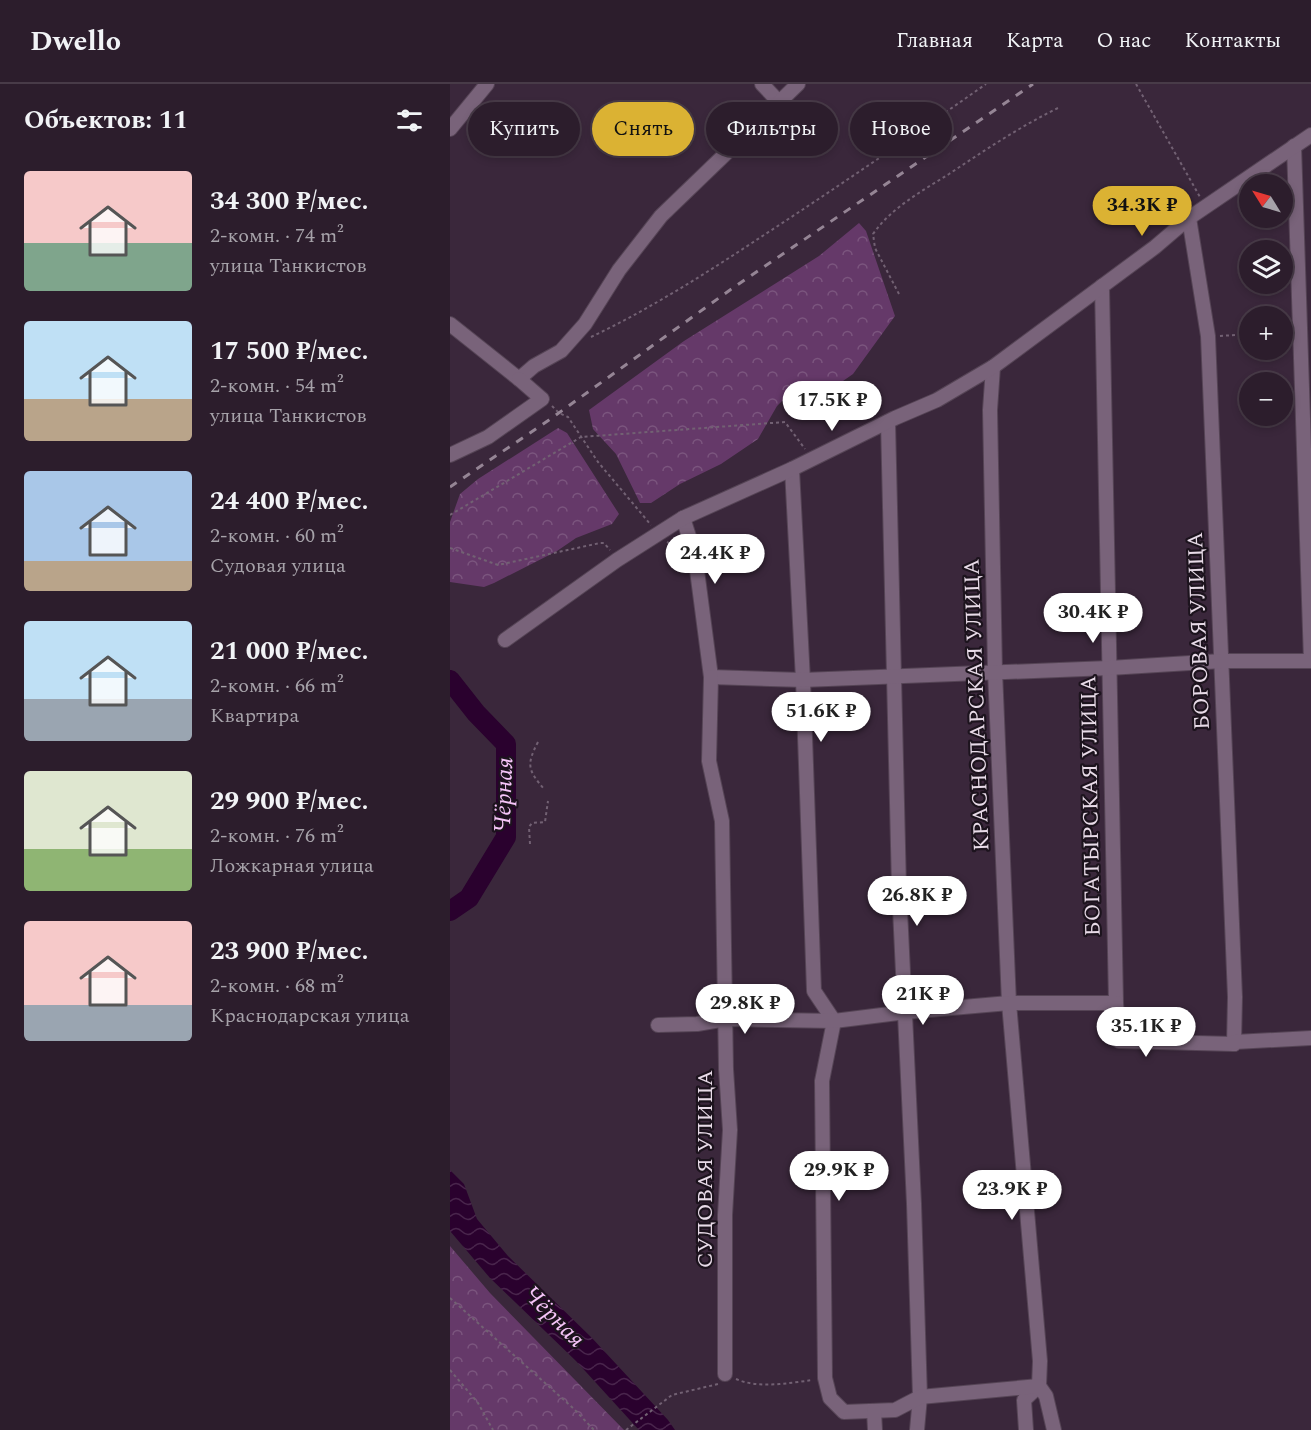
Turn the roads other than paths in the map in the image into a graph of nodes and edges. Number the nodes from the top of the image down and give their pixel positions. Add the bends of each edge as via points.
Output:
1 (487, 84) edge
2 (762, 84) edge
3 (798, 84) edge
4 (779, 102) joint
5 (450, 129) edge
6 (1311, 135) edge
7 (1294, 146) junction
8 (723, 156) edge
9 (1189, 218) junction
10 (1102, 286) junction
11 (450, 324) edge
12 (1306, 330) edge
13 (993, 367) junction
14 (519, 379) junction
15 (888, 422) junction
16 (450, 455) edge
17 (792, 469) junction
18 (682, 518) junction
19 (505, 639) dead end
20 (1222, 660) junction
21 (1311, 661) edge
22 (1109, 668) junction
23 (995, 671) junction
24 (894, 675) junction
25 (711, 677) junction
26 (803, 680) junction
27 (1009, 1003) junction
28 (1116, 1003) junction
29 (906, 1012) junction
30 (726, 1019) junction
31 (834, 1021) junction
32 (658, 1025) dead end
33 (1311, 1038) edge
34 (1234, 1044) junction
35 (725, 1374) road end
36 (1039, 1386) junction
37 (920, 1398) junction
38 (874, 1411) junction
39 (875, 1430) edge
40 (917, 1430) edge
41 (1026, 1430) edge
42 (1054, 1430) edge

1 - 5 street
2 - 4 street
3 - 4 street
6 - 7 street
7 - 9 street
7 - 12 street
8 - 14 street via 661,216 619,270 585,324 561,351
9 - 10 street
9 - 20 street, БОРОВАЯ УЛИЦА via 1208,336
10 - 13 street
10 - 22 street, БОГАТЫРСКАЯ УЛИЦА
11 - 14 street
12 - 21 street
13 - 15 street via 937,400
13 - 23 street, КРАСНОДАРСКАЯ УЛИЦА via 990,410
14 - 16 street via 542,399 488,437
15 - 17 street
15 - 24 street
17 - 18 street
17 - 26 street
18 - 19 street
18 - 25 street, СУДОВАЯ УЛИЦА via 695,555
20 - 21 street
20 - 22 street
20 - 34 street, БОРОВАЯ УЛИЦА
22 - 23 street
22 - 28 street, БОГАТЫРСКАЯ УЛИЦА
23 - 24 street
23 - 27 street, КРАСНОДАРСКАЯ УЛИЦА
24 - 26 street
24 - 29 street
25 - 26 street
25 - 30 street, СУДОВАЯ УЛИЦА via 709,761 722,821
26 - 31 street via 814,991
27 - 28 street
27 - 29 street
27 - 36 street, КРАСНОДАРСКАЯ УЛИЦА
28 - 34 street, БОГАТЫРСКАЯ УЛИЦА via 1119,1041
29 - 31 street
29 - 37 street
30 - 31 street
30 - 32 street
30 - 35 street, СУДОВАЯ УЛИЦА via 730,1130 725,1215
31 - 38 street via 822,1081 826,1382 830,1398 844,1412
33 - 34 street
36 - 37 street
36 - 41 street via 1024,1400
36 - 42 street via 1046,1396
37 - 38 street via 896,1410
37 - 40 street
38 - 39 street

